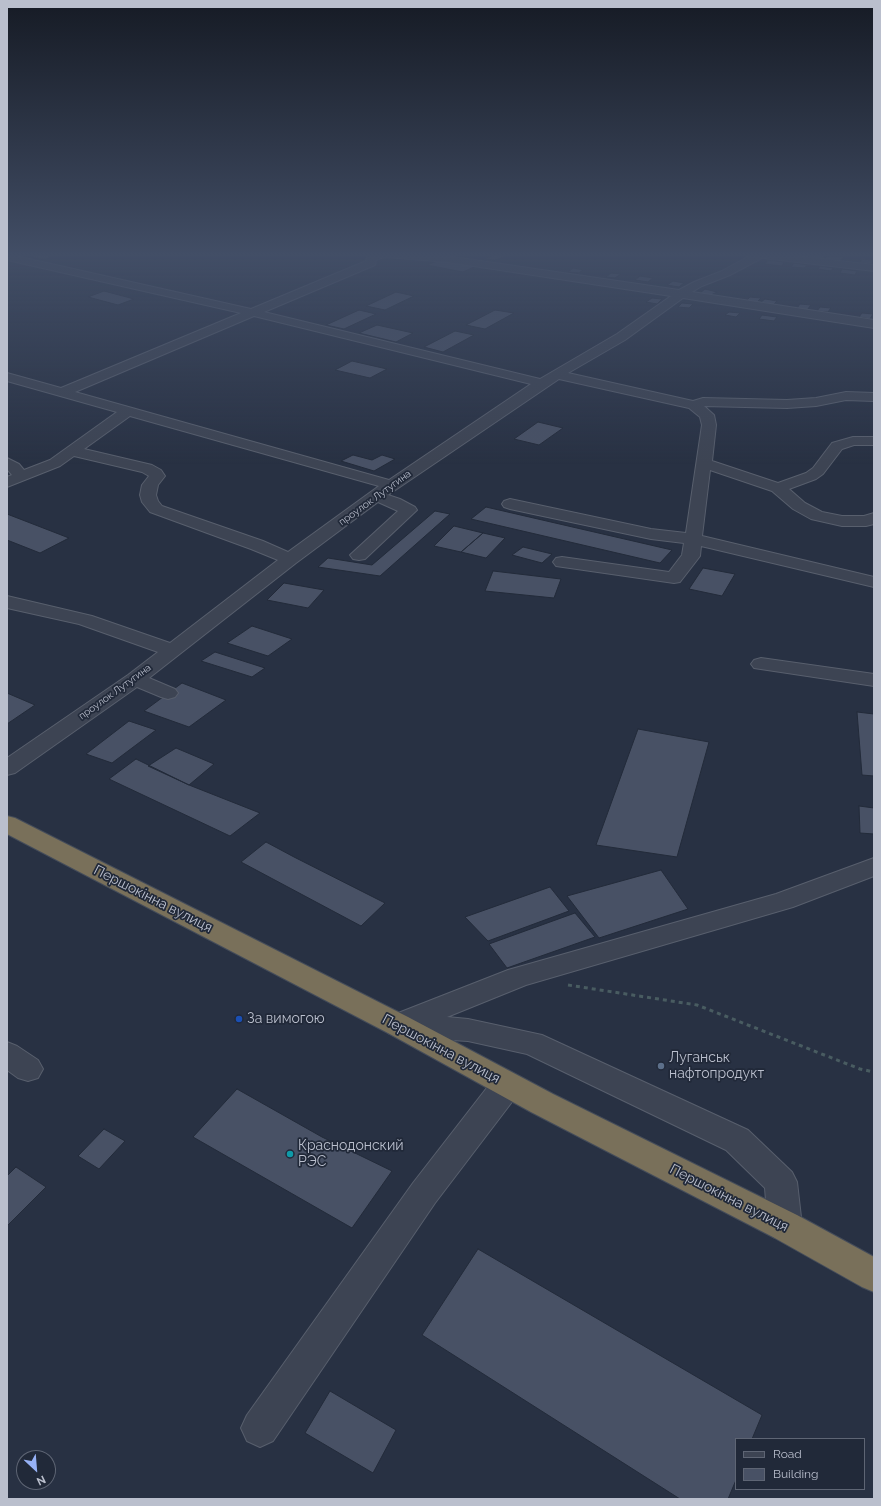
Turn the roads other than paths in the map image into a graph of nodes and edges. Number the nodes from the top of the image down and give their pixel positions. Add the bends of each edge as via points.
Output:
1 (229, 323) edge
2 (296, 323) edge
3 (640, 323) edge
4 (559, 375) junction
5 (7, 377) edge
6 (542, 383) junction
7 (63, 392) junction
8 (874, 397) edge
9 (694, 405) junction
10 (128, 411) junction
11 (874, 441) edge
12 (74, 449) junction
13 (7, 463) edge
14 (704, 464) junction
15 (14, 479) edge
16 (391, 485) junction
17 (778, 488) junction
18 (376, 496) junction
19 (510, 504) dead end
20 (874, 518) edge
21 (694, 539) junction
22 (360, 554) dead end
23 (290, 559) junction
24 (562, 562) dead end
25 (874, 582) edge
26 (7, 602) edge
27 (172, 650) junction
28 (761, 664) dead end
29 (135, 679) junction
30 (874, 680) edge
31 (168, 693) dead end
32 (7, 768) edge
33 (7, 824) edge
34 (874, 867) edge
35 (398, 1026) junction
36 (507, 1084) junction
37 (785, 1226) junction
38 (874, 1275) edge
39 (260, 1428) dead end

1 - 7 street
2 - 6 street
3 - 4 street, проулок Лутугина
4 - 6 street, проулок Лутугина
4 - 9 street
5 - 7 street
6 - 16 street, проулок Лутугина
7 - 10 street
8 - 9 street via 846,396 787,404 703,402
9 - 14 street via 707,415 709,425
10 - 12 street
10 - 16 street
11 - 17 street via 853,441 836,446 818,471
12 - 15 street via 55,463
12 - 23 street via 81,454 147,468 156,473 148,495 156,509
13 - 15 street via 14,467
14 - 17 street
14 - 21 street
16 - 18 street, проулок Лутугина
17 - 20 street via 799,506 818,516 842,521 866,521
18 - 22 street via 409,510
18 - 23 street, проулок Лутугина
19 - 21 street via 651,534
21 - 24 street via 691,556 674,578
21 - 25 street
23 - 27 street, проулок Лутугина
26 - 27 street via 85,620
27 - 29 street, проулок Лутугина
28 - 30 street
29 - 31 street
29 - 32 street, проулок Лутугина
33 - 35 highway, Першокінна вулиця
34 - 35 street via 784,901 518,978
35 - 36 highway, Першокінна вулиця
35 - 37 street via 468,1030 532,1043 737,1140 781,1182
36 - 37 highway, Першокінна вулиця
36 - 39 street via 424,1193
37 - 38 highway, Першокінна вулиця

